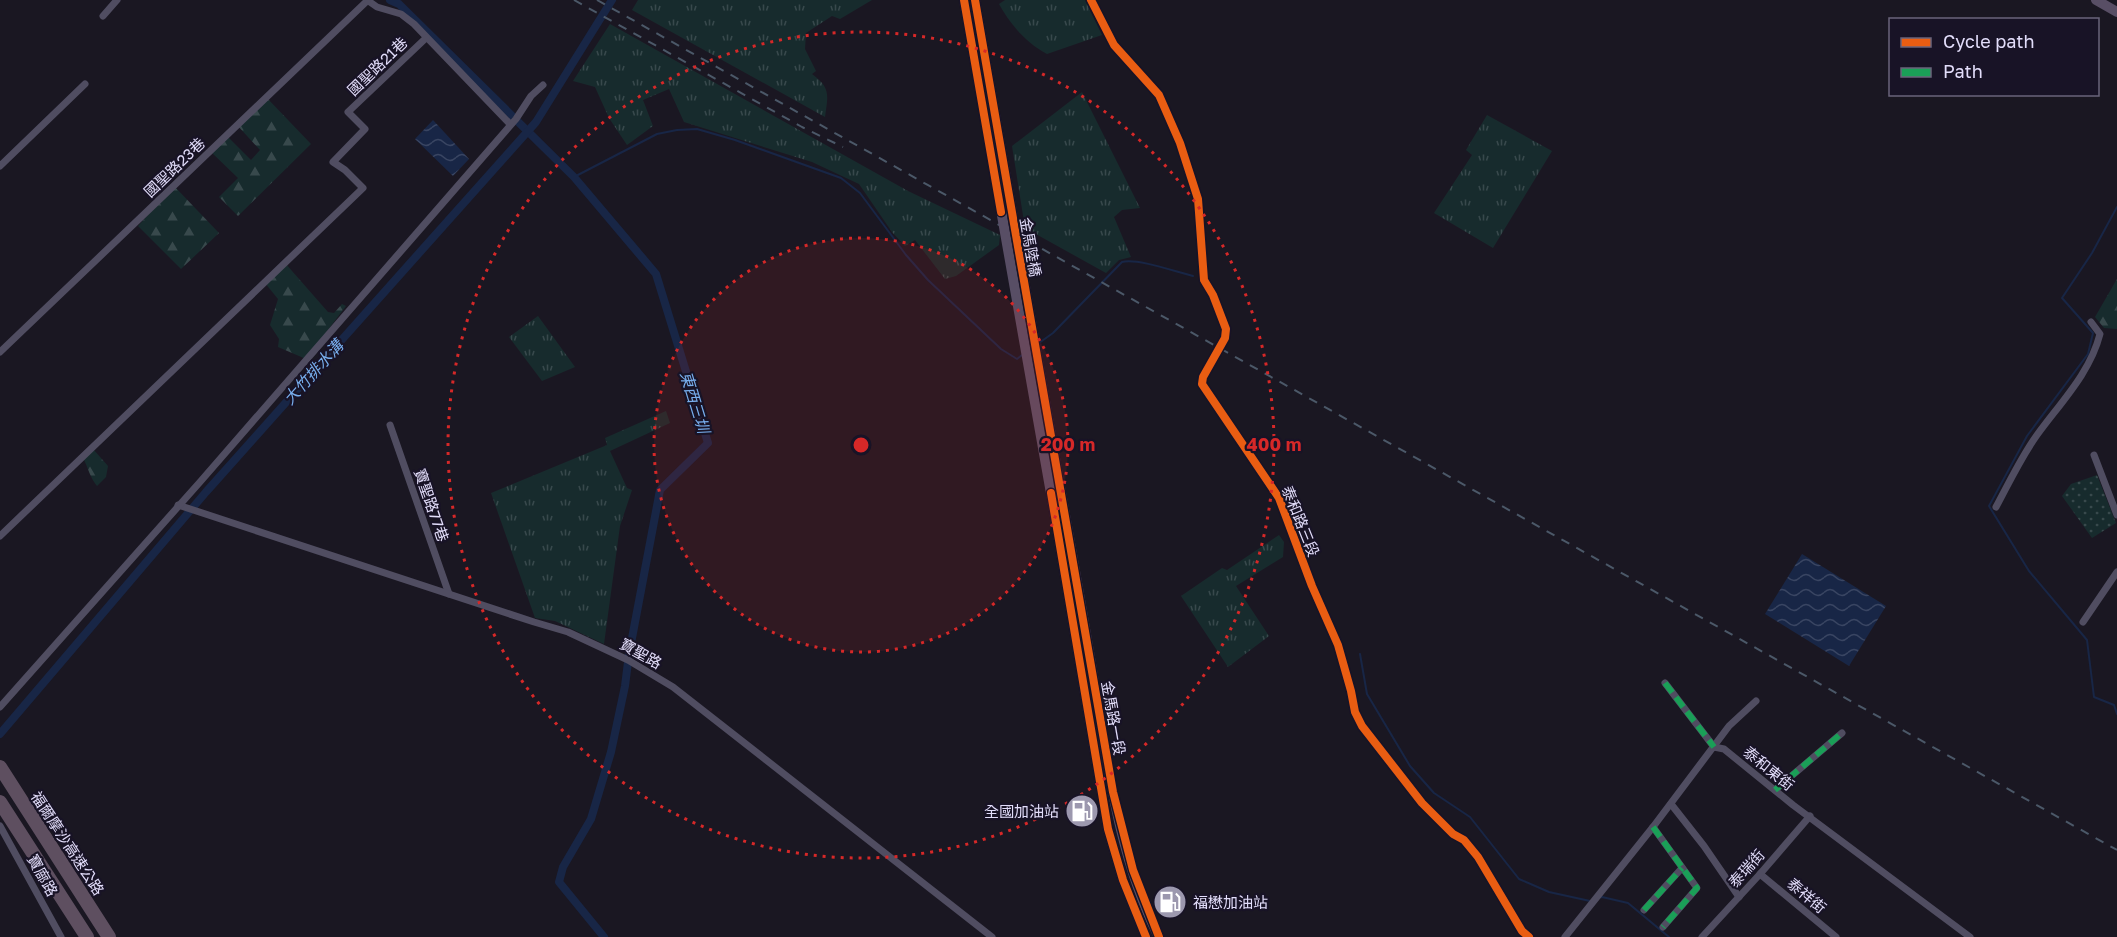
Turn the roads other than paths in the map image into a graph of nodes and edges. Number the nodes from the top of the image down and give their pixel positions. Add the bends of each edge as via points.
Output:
1 (117, 0) edge
2 (367, 0) edge
3 (964, 0) edge
4 (975, 0) edge
5 (1091, 0) edge
6 (2096, 0) edge
7 (2117, 12) edge
8 (103, 16) dead end
9 (426, 38) junction
10 (85, 84) dead end
11 (543, 85) dead end
12 (510, 124) junction
13 (0, 166) edge
14 (2091, 322) dead end
15 (0, 352) edge
16 (390, 425) dead end
17 (2094, 455) dead end
18 (1057, 498) junction
19 (178, 505) junction
20 (1996, 507) dead end
21 (2117, 515) edge
22 (0, 536) edge
23 (2117, 572) edge
24 (449, 594) junction
25 (2083, 622) dead end
26 (1665, 683) dead end
27 (1756, 701) dead end
28 (0, 707) edge
29 (1842, 733) dead end
30 (1714, 747) junction
31 (0, 767) edge
32 (1775, 790) junction
33 (0, 802) edge
34 (1671, 804) junction
35 (1810, 816) junction
36 (0, 826) edge
37 (1653, 827) junction
38 (1682, 867) junction
39 (1760, 874) junction
40 (1739, 897) junction
41 (1644, 910) dead end
42 (1663, 927) dead end
43 (62, 937) edge
44 (87, 937) edge
45 (109, 937) edge
46 (992, 937) edge
47 (1146, 937) edge
48 (1159, 937) edge
49 (1529, 937) edge
50 (1565, 937) edge
51 (1702, 937) edge
52 (1836, 937) edge
53 (1970, 937) edge

1 - 8 street
2 - 9 street via 401,14
2 - 15 street, 國聖路23巷
3 - 18 main road, 金馬陸橋, bridge
4 - 18 main road, 金馬陸橋, bridge
5 - 49 street, 泰和路三段 via 1114,45 1159,95 1180,143 1198,199 1204,280 1226,329 1202,384 1279,498 1338,645 1354,712 1422,803 1478,856
6 - 7 main road
9 - 12 street
9 - 22 street, 國聖路21巷 via 348,112 365,129 333,162 363,188
10 - 13 street
11 - 12 street
12 - 19 street
14 - 20 street via 2100,334 2095,353 2035,437
16 - 24 street, 寶聖路77巷
17 - 21 street
18 - 47 main road, 金馬路一段 via 1108,829
18 - 48 main road, 金馬路一段 via 1123,834 1141,895
19 - 24 street, 寶聖路
19 - 28 street
23 - 25 street
24 - 46 street, 寶聖路 via 568,632 628,660 673,687
26 - 30 street
27 - 30 street via 1729,726
29 - 32 street
30 - 32 street, 泰和東街 via 1724,749
30 - 34 street
31 - 45 highway, 福爾摩沙高速公路
32 - 35 street, 泰和東街
33 - 44 highway
34 - 37 street
34 - 40 street
35 - 39 street, 泰瑞街
35 - 53 street, 泰和東街
36 - 43 street, 寶廍路
37 - 38 street
37 - 50 street
38 - 41 street
38 - 42 street via 1697,888
39 - 40 street, 泰瑞街
39 - 52 street, 泰祥街
40 - 51 street, 泰瑞街

